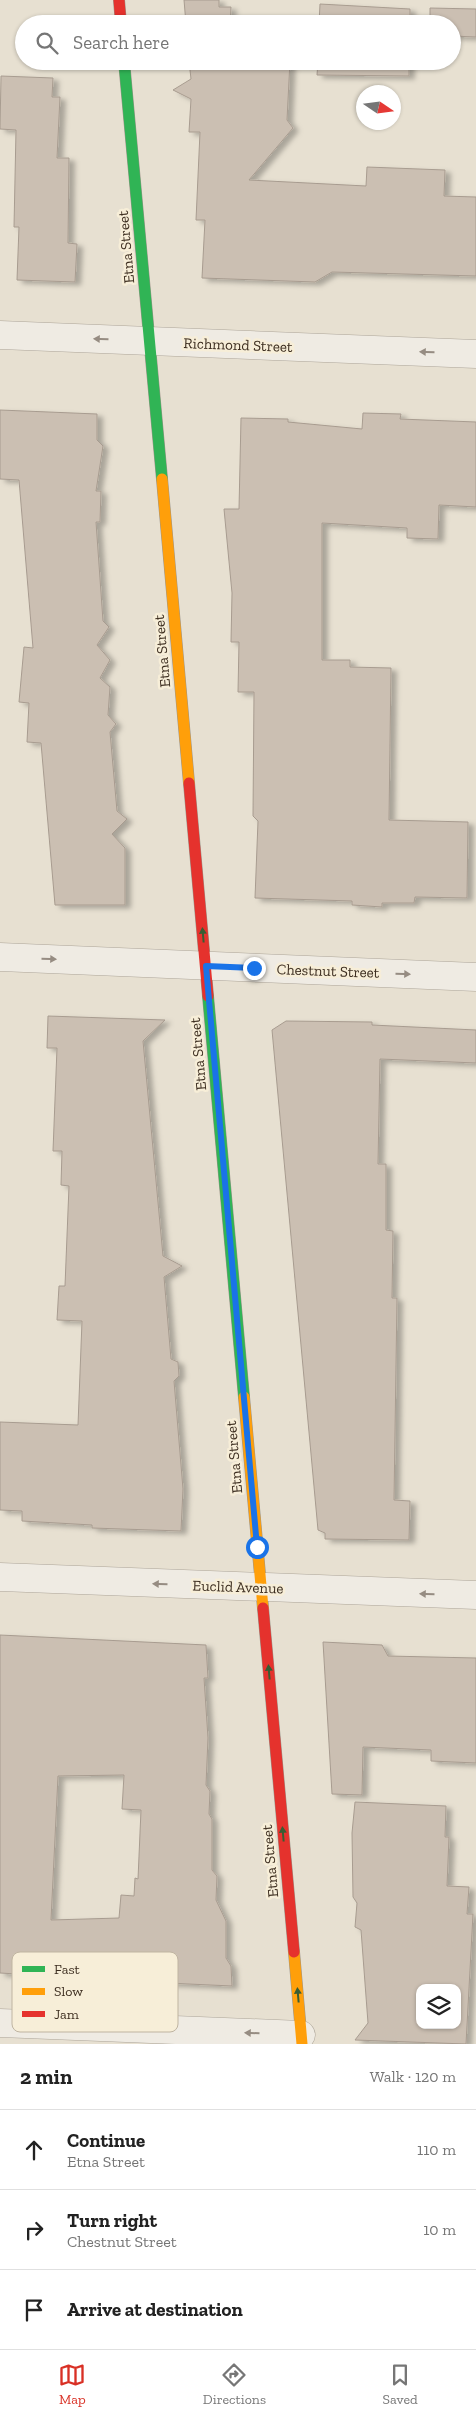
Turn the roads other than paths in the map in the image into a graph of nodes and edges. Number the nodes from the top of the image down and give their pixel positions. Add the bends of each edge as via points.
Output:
1 (119, 0) edge
2 (120, 15) edge
3 (125, 70) edge
4 (0, 336) edge
5 (150, 342) junction
6 (476, 354) edge
7 (0, 958) edge
8 (206, 966) junction
9 (476, 977) edge
10 (0, 1577) edge
11 (261, 1588) junction
12 (476, 1595) edge
13 (160, 2032) edge
14 (302, 2040) edge

1 - 2 main road
3 - 5 main road, Etna Street
5 -> 4 street, Richmond Street
6 -> 5 street, Richmond Street
8 -> 5 main road, Etna Street
7 -> 8 street, Chestnut Street
8 -> 9 street, Chestnut Street
8 - 11 main road, Etna Street
11 -> 10 street, Euclid Avenue
12 -> 11 street, Euclid Avenue
14 -> 11 main road, Etna Street
14 -> 13 street

